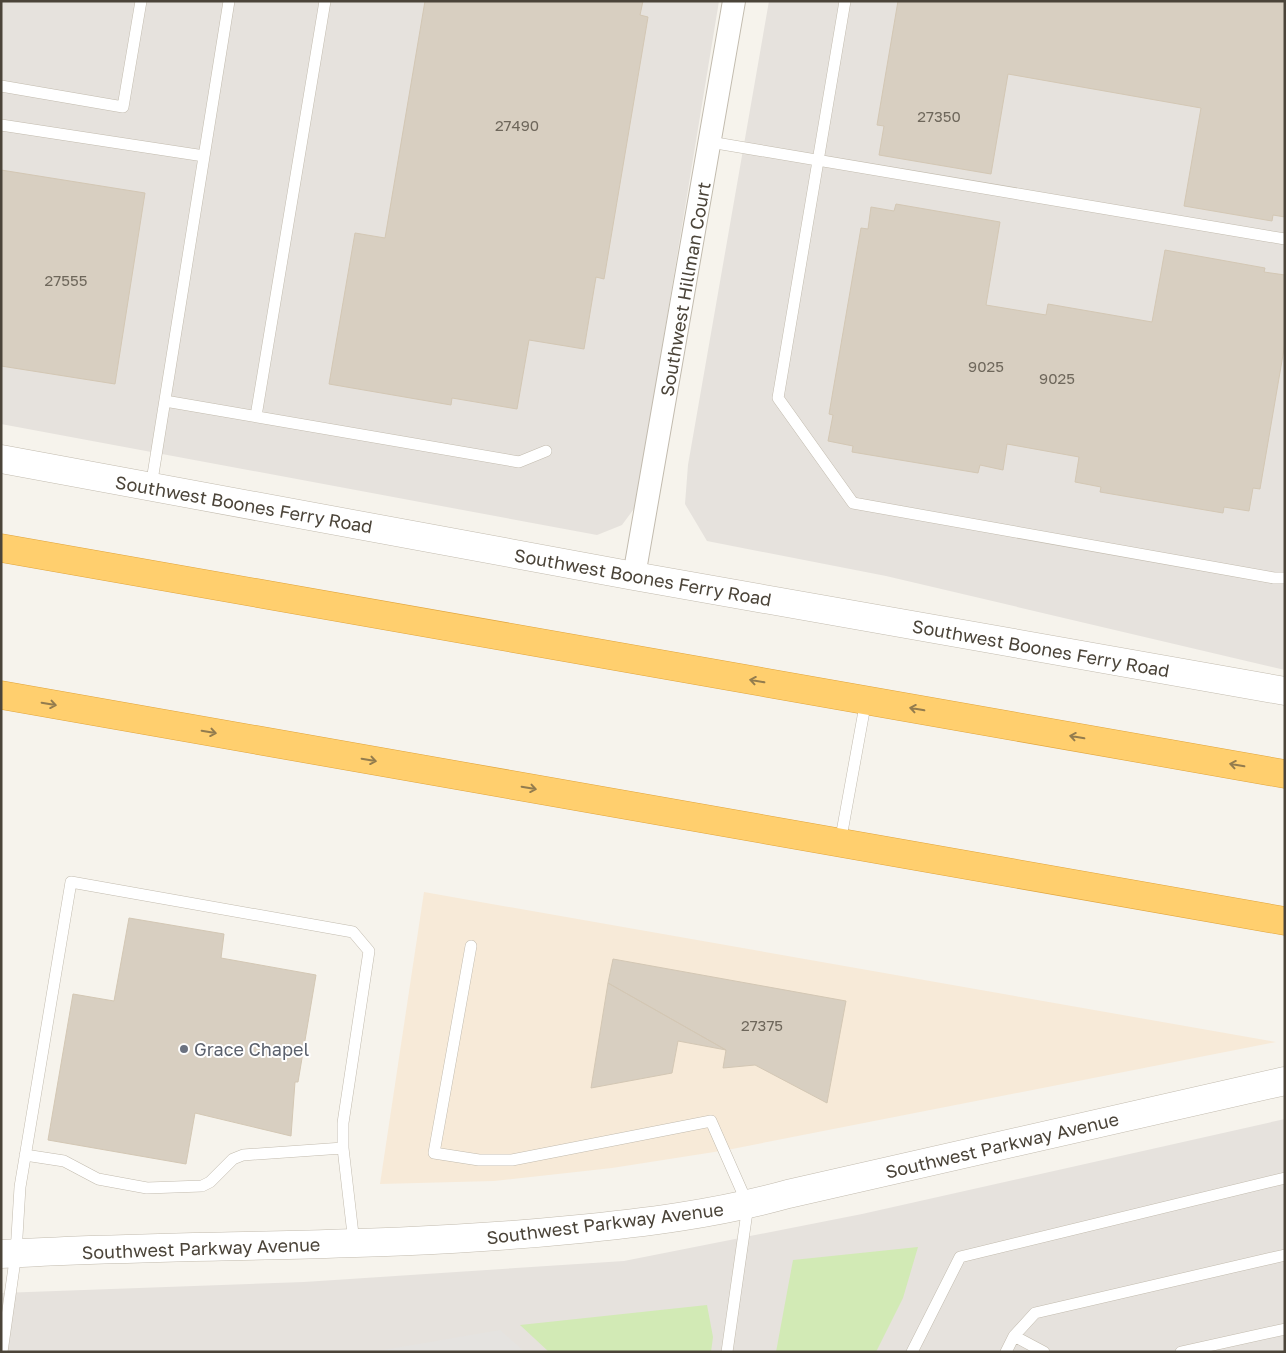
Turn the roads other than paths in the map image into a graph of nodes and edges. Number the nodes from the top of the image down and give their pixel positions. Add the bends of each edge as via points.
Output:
1 (141, 1) edge
2 (229, 1) edge
3 (325, 1) edge
4 (734, 1) edge
5 (845, 1) edge
6 (1, 86) edge
7 (1, 125) edge
8 (710, 142) junction
9 (204, 156) junction
10 (819, 159) junction
11 (1285, 239) edge
12 (165, 401) junction
13 (256, 416) junction
14 (546, 451) dead end
15 (1, 459) edge
16 (151, 487) junction
17 (1, 548) edge
18 (634, 576) junction
19 (1285, 578) edge
20 (1285, 690) edge
21 (1, 695) edge
22 (866, 700) junction
23 (1285, 774) edge
24 (840, 842) junction
25 (1285, 921) edge
26 (470, 946) dead end
27 (1285, 1080) edge
28 (342, 1148) junction
29 (24, 1154) junction
30 (1285, 1178) edge
31 (748, 1205) junction
32 (354, 1244) junction
33 (8, 1254) edge
34 (1285, 1255) edge
35 (1285, 1329) edge
36 (1014, 1336) junction
37 (2, 1352) edge
38 (727, 1352) edge
39 (912, 1352) edge
40 (1006, 1352) edge
41 (1044, 1352) edge
42 (1181, 1352) edge

1 - 6 lane via 124,107
2 - 9 lane
3 - 13 lane
4 - 8 street, Southwest Hillman Court
5 - 10 lane
7 - 9 lane
8 - 10 lane
8 - 18 street, Southwest Hillman Court
9 - 12 lane
10 - 11 lane
10 - 19 lane via 778,398 853,503
12 - 13 lane
12 - 16 lane
13 - 14 lane via 519,462
15 - 16 street, Southwest Boones Ferry Road
16 - 18 street, Southwest Boones Ferry Road
22 -> 17 highway
18 - 20 street, Southwest Boones Ferry Road
21 -> 24 highway
23 -> 22 highway
22 - 24 lane
24 - 25 highway
26 - 31 lane via 434,1153 479,1160 512,1160 711,1121
27 - 31 street, Southwest Parkway Avenue
28 - 29 lane via 243,1155 233,1159 202,1186 147,1188 98,1179 64,1161
28 - 29 lane via 368,952 353,932 71,882
28 - 32 lane
29 - 33 lane
30 - 39 lane via 960,1257
31 - 32 street, Southwest Parkway Avenue via 662,1220 533,1234
31 - 38 lane
32 - 33 street, Southwest Parkway Avenue
33 - 37 lane
34 - 36 lane via 1035,1313
35 - 42 lane
36 - 40 lane
36 - 41 lane

